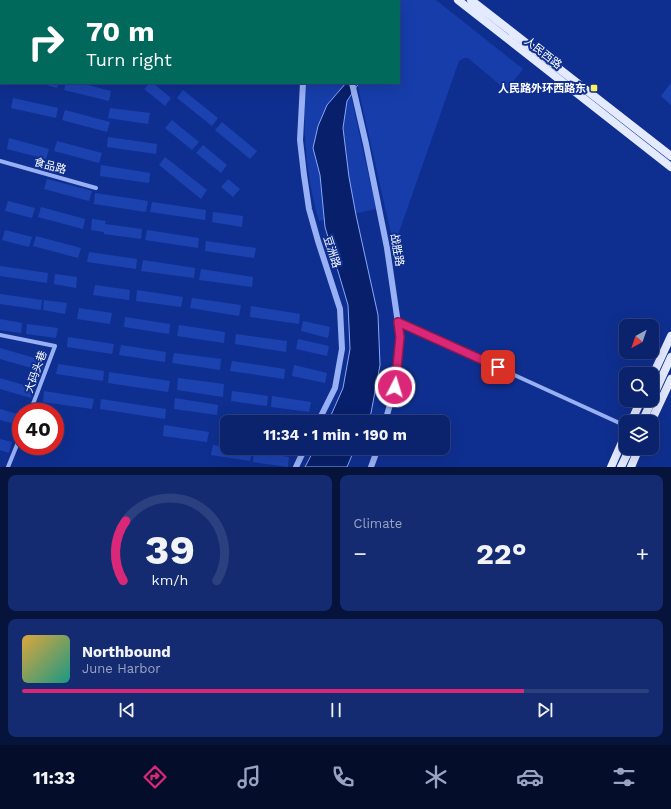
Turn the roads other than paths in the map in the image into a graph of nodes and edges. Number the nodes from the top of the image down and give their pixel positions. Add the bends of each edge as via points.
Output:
1 (458, 0) edge
2 (471, 0) edge
3 (304, 84) edge
4 (352, 84) edge
5 (671, 156) edge
6 (0, 162) edge
7 (671, 167) edge
8 (96, 188) dead end
9 (398, 322) junction
10 (0, 335) edge
11 (671, 336) edge
12 (671, 357) edge
13 (657, 367) edge
14 (671, 379) edge
15 (659, 384) edge
16 (33, 403) edge
17 (322, 415) edge
18 (387, 415) edge
19 (654, 415) edge
20 (619, 423) edge
21 (619, 449) edge
22 (13, 455) edge
23 (302, 455) edge
24 (375, 455) edge
25 (627, 455) edge
26 (636, 455) edge
27 (8, 467) edge
28 (296, 467) edge
29 (371, 467) edge
30 (611, 467) edge
31 (621, 467) edge
32 (630, 467) edge

1 - 7 main road, 人民西路
2 - 5 main road, 人民西路
3 - 17 street, 豆洲路 via 300,140 309,209 340,309 342,349 335,388
4 - 9 street, 战胜路 via 387,248
6 - 8 street, 食品路
9 - 18 street, 战胜路 via 400,337 395,387
9 - 20 street
10 - 16 street, 大码头巷 via 55,346
11 - 13 main road
12 - 15 main road
14 - 19 main road
21 - 30 main road
22 - 27 street
23 - 28 street
24 - 29 street
25 - 31 main road
26 - 32 main road

